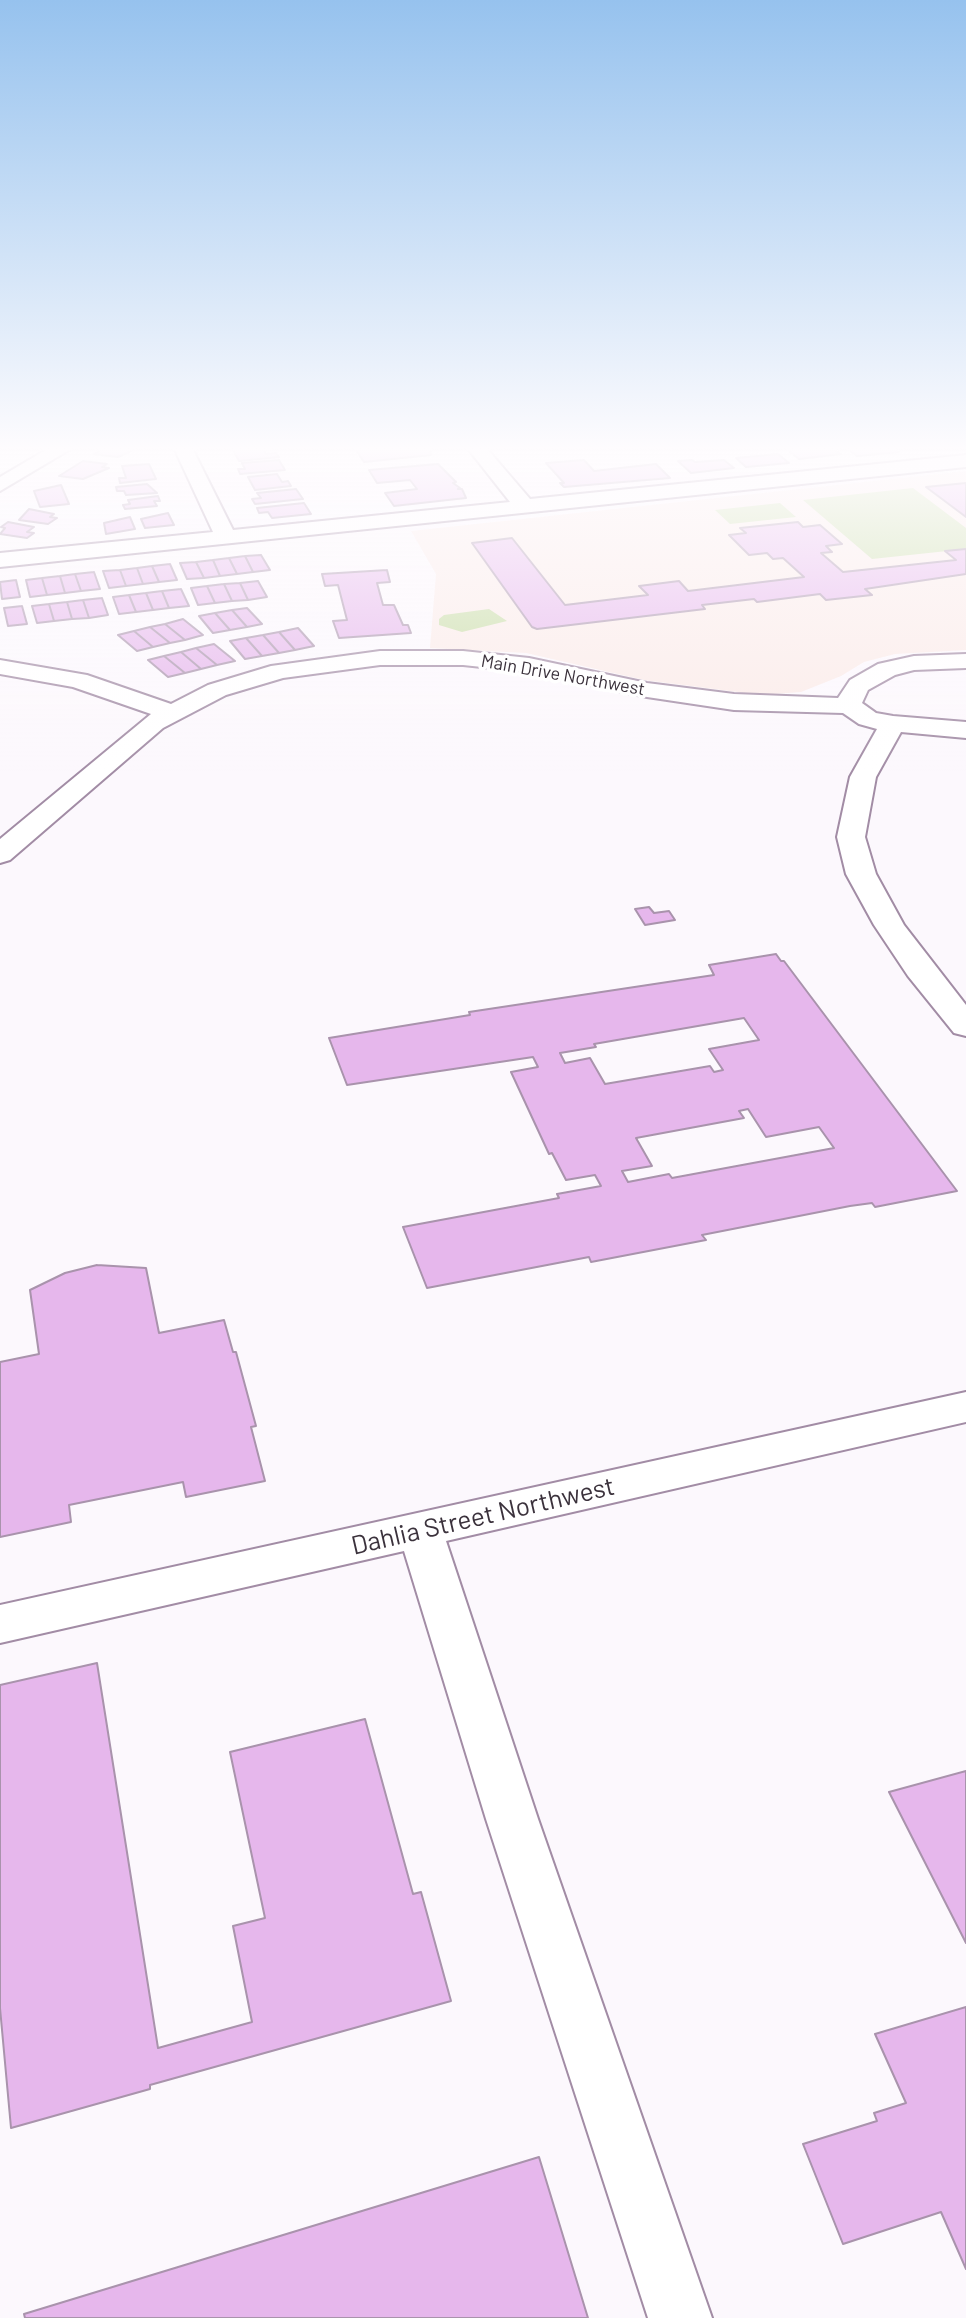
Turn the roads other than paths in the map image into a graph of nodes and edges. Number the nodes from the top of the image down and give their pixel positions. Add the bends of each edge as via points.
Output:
1 (966, 661) edge
2 (0, 667) edge
3 (849, 706) junction
4 (172, 713) junction
5 (893, 724) junction
6 (966, 730) edge
7 (0, 854) edge
8 (966, 1026) edge
9 (966, 1407) edge
10 (420, 1530) junction
11 (0, 1624) edge
12 (680, 2318) edge

1 - 3 street via 887,669 859,685
2 - 4 street via 78,680
3 - 4 street, Main Drive Northwest via 734,702 506,662 406,657 280,671 217,690
3 - 5 street, Main Drive Northwest via 868,719
4 - 7 street, Main Drive Northwest
5 - 6 street, Main Drive Northwest
5 - 8 street via 857,794 851,837 869,891 895,934
9 - 10 street, Dahlia Street Northwest
10 - 11 street, Dahlia Street Northwest
10 - 12 street

